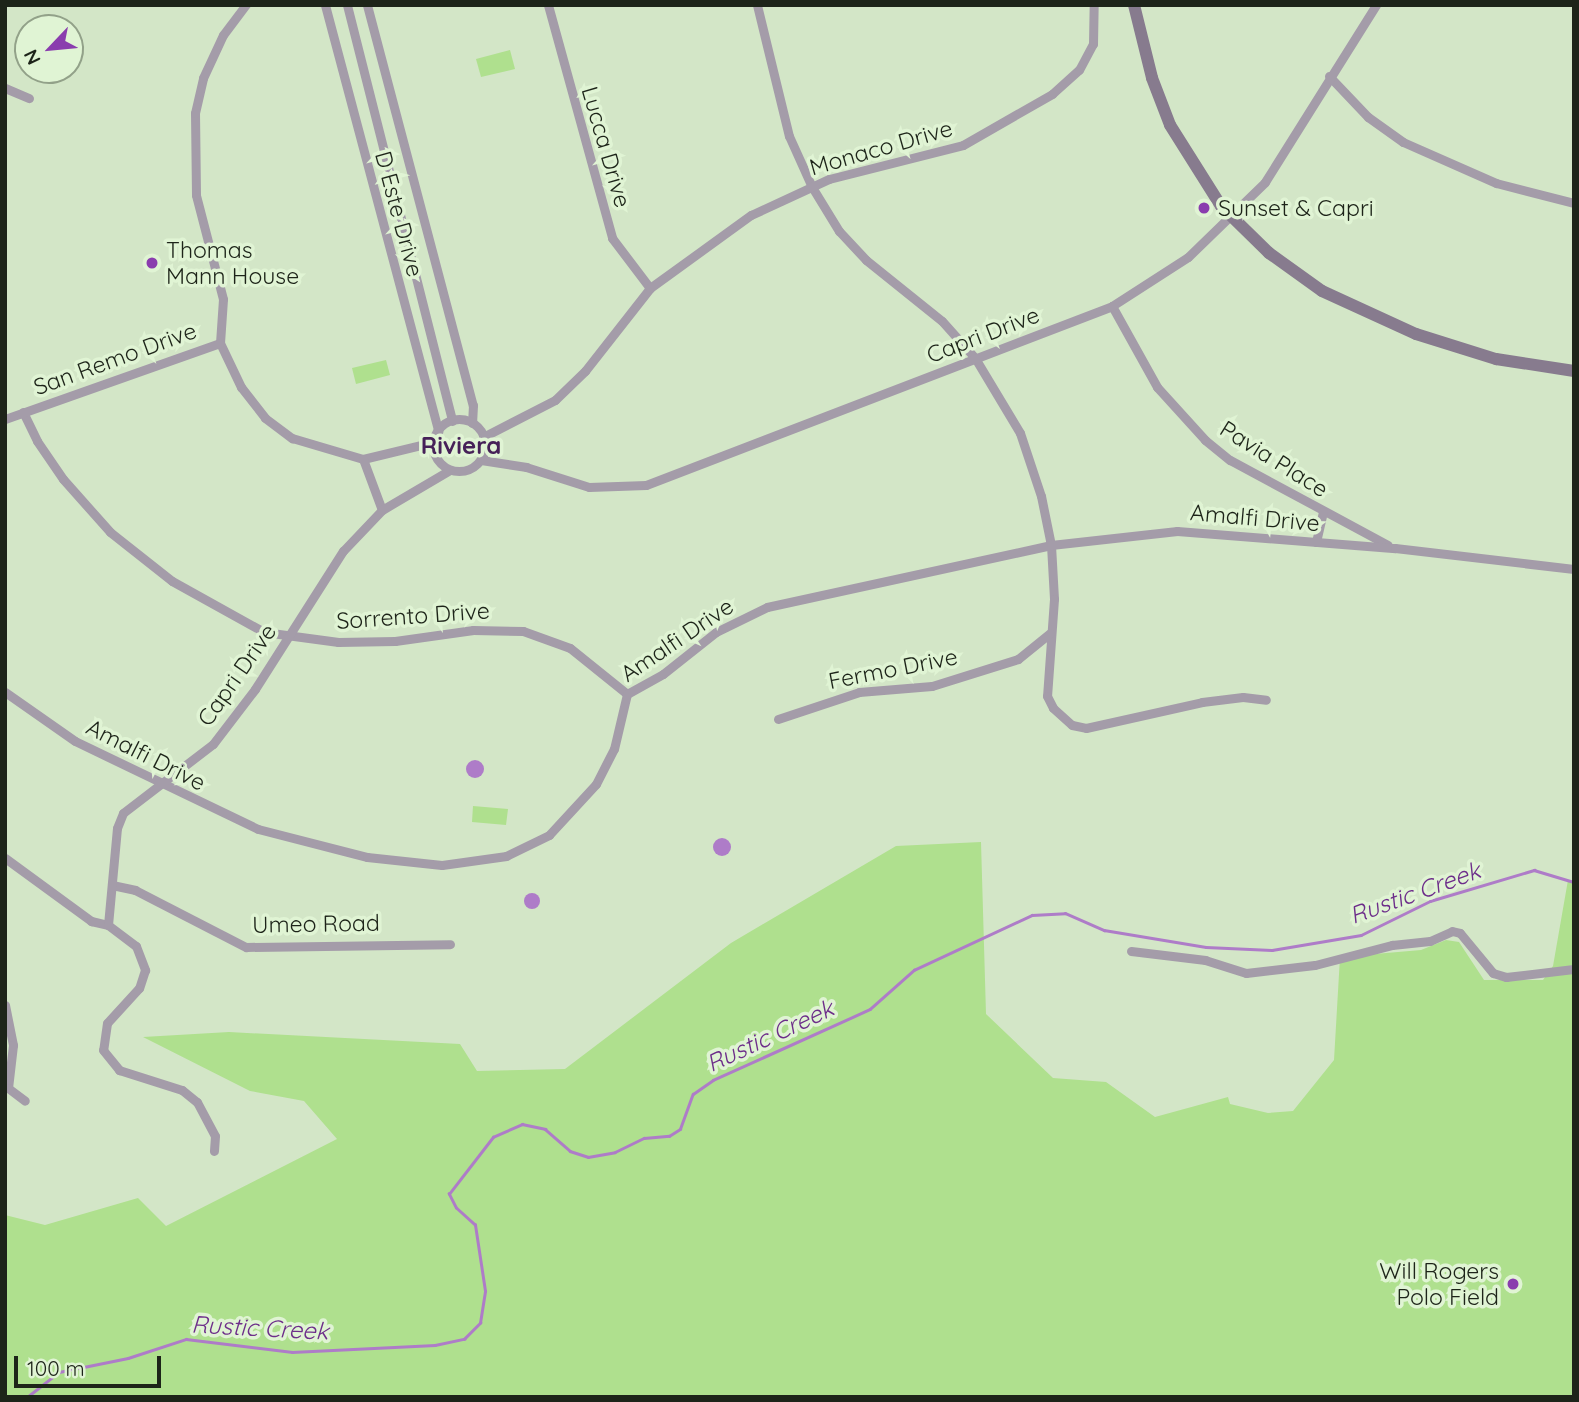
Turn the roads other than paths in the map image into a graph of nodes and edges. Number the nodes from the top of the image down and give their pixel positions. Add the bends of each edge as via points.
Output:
1 (246, 5) edge
2 (325, 5) edge
3 (347, 5) edge
4 (368, 5) edge
5 (548, 5) edge
6 (757, 5) edge
7 (1094, 5) edge
8 (1134, 5) edge
9 (1376, 5) edge
10 (1329, 76) junction
11 (5, 88) edge
12 (29, 98) dead end
13 (812, 187) junction
14 (1574, 203) edge
15 (1231, 218) junction
16 (650, 288) junction
17 (1112, 306) junction
18 (220, 343) junction
19 (975, 358) junction
20 (1574, 370) edge
21 (23, 412) junction
22 (5, 419) edge
23 (452, 421) junction
24 (472, 423) junction
25 (438, 431) junction
26 (483, 437) junction
27 (434, 442) junction
28 (363, 459) junction
29 (481, 460) junction
30 (450, 470) junction
31 (382, 510) junction
32 (1323, 512) junction
33 (1316, 542) junction
34 (1051, 545) junction
35 (1395, 548) junction
36 (1574, 569) edge
37 (1050, 633) junction
38 (286, 638) junction
39 (5, 692) edge
40 (627, 694) junction
41 (1266, 700) dead end
42 (778, 719) dead end
43 (158, 783) junction
44 (5, 858) edge
45 (112, 885) junction
46 (108, 925) junction
47 (450, 944) dead end
48 (1131, 951) dead end
49 (1574, 970) edge
50 (5, 1005) edge
51 (25, 1101) dead end
52 (214, 1151) dead end

1 - 18 street, San Remo Drive via 223,35 203,78 195,113 196,195 223,299
2 - 25 street, D Este Drive
3 - 23 street, D Este Drive
4 - 24 street, D Este Drive via 473,405
5 - 16 street, Lucca Drive via 612,239
6 - 13 street via 789,136
7 - 13 street, Monaco Drive via 1093,44 1079,70 1024,113 963,145
8 - 15 main road via 1152,78 1170,125
9 - 10 street, Capri Drive
10 - 14 street via 1368,117 1403,142 1496,183
10 - 15 street, Capri Drive via 1265,182
11 - 12 street
13 - 16 street, Monaco Drive via 751,215
13 - 19 street via 839,231 866,260 942,321
15 - 17 street, Capri Drive via 1188,257
15 - 20 main road via 1294,272 1366,314 1496,359
16 - 26 street, Monaco Drive via 585,371 555,400
17 - 19 street, Capri Drive
17 - 32 street, Pavia Place via 1157,387 1205,440 1230,460
18 - 21 street, San Remo Drive
18 - 28 street via 241,387 265,418 292,438
19 - 29 street, Capri Drive via 646,485 589,487 526,467
19 - 34 street via 1020,433
21 - 22 street, San Remo Drive
21 - 38 street, Sorrento Drive via 37,442 64,479 130,550 198,598 264,632
23 - 24 street
23 - 25 street
24 - 26 street
25 - 27 street
26 - 29 street
27 - 28 street
27 - 30 street via 437,459
28 - 31 street
29 - 30 street via 467,470
30 - 31 street, Capri Drive
31 - 38 street, Capri Drive via 343,551
32 - 33 street
32 - 35 street, Pavia Place
33 - 34 street, Amalfi Drive via 1177,531
33 - 35 street, Amalfi Drive
34 - 37 street
34 - 40 street, Amalfi Drive via 754,612 716,632 663,674
35 - 36 street, Amalfi Drive
37 - 41 street via 1047,696 1060,717 1072,725 1086,728 1242,697
37 - 42 street, Fermo Drive via 1018,659 944,682 859,692
38 - 40 street, Sorrento Drive via 395,641 473,630 523,631 570,648
38 - 43 street, Capri Drive via 213,744
39 - 43 street, Amalfi Drive via 75,741
40 - 43 street, Amalfi Drive via 614,749 582,802 549,835 483,861 442,865 367,857 258,829
43 - 45 street, Capri Drive via 123,813 117,828
44 - 46 street via 91,921
45 - 46 street, Capri Drive
45 - 47 street, Umeo Road via 135,890 246,947
46 - 52 street via 136,946 145,970 139,988 107,1023 103,1050 119,1070 182,1090 197,1102 215,1136
48 - 49 street via 1205,960 1246,973 1315,965 1392,945 1430,941 1452,931 1460,933 1493,973 1506,977
50 - 51 street via 13,1045 8,1088

